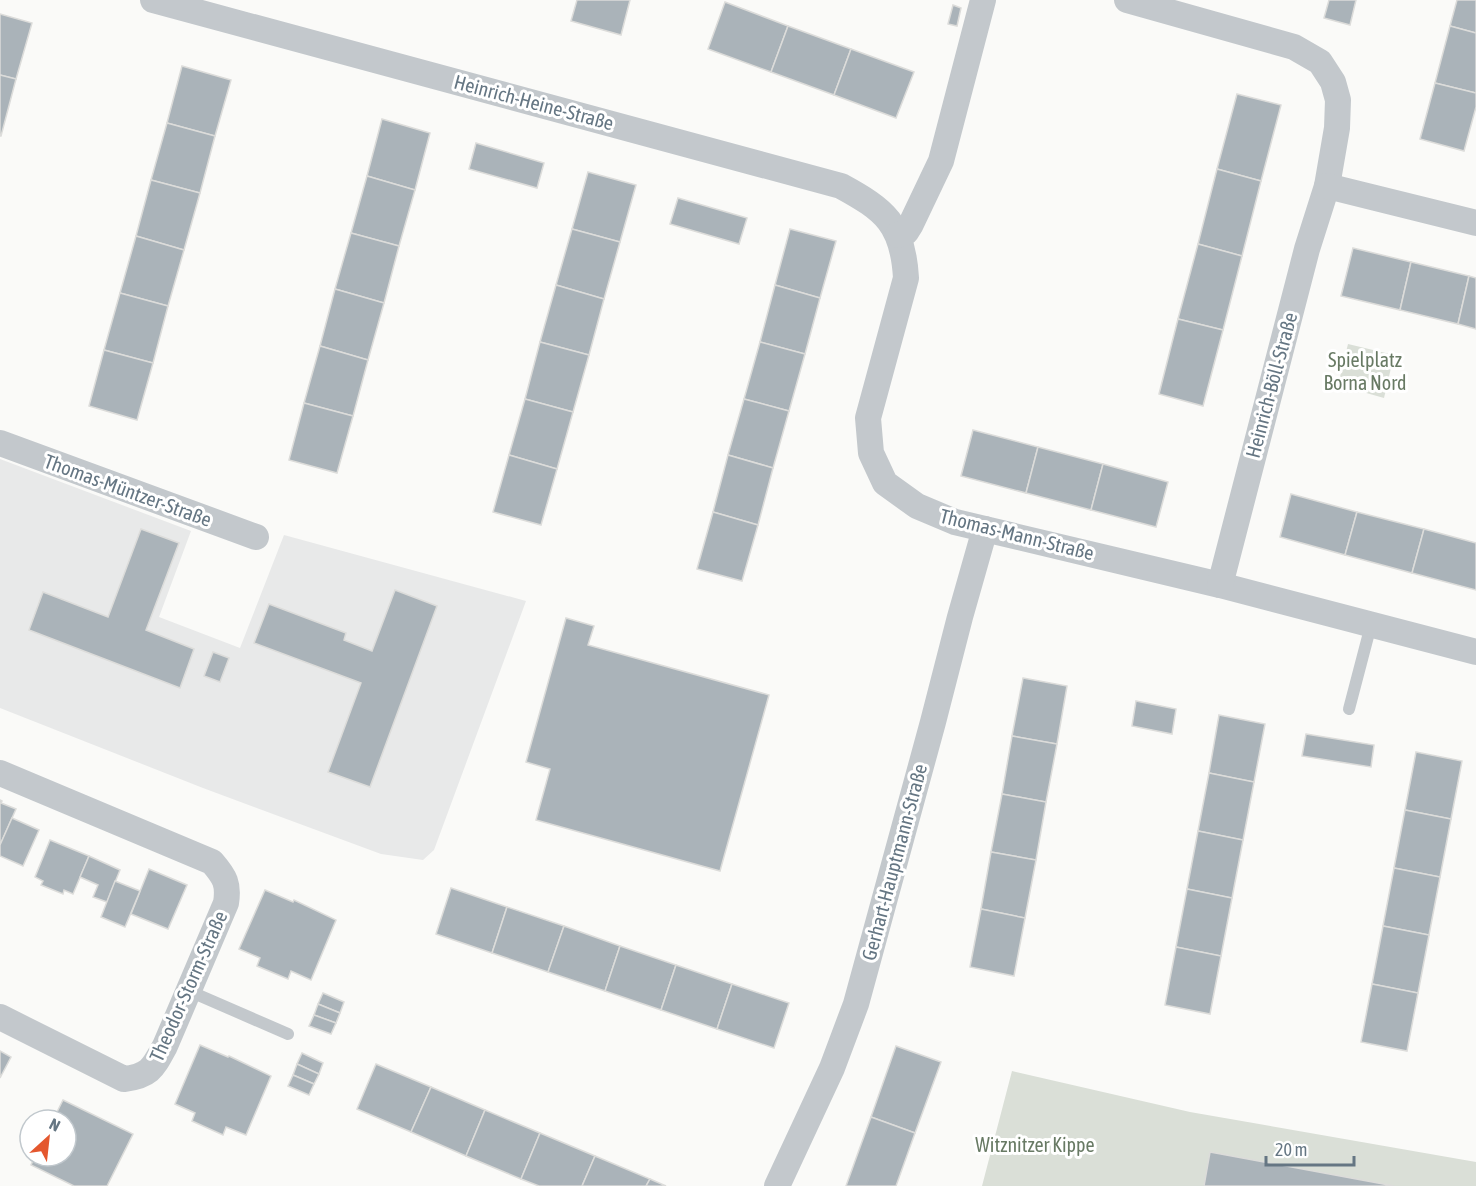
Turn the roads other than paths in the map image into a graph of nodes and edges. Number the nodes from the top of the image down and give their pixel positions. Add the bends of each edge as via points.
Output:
1 (153, 0) edge
2 (984, 0) edge
3 (1127, 0) edge
4 (1327, 186) junction
5 (1476, 223) edge
6 (898, 235) junction
7 (0, 443) edge
8 (985, 529) junction
9 (256, 537) dead end
10 (1220, 585) junction
11 (1371, 625) junction
12 (1476, 652) edge
13 (1349, 709) dead end
14 (0, 773) edge
15 (189, 991) junction
16 (0, 1017) edge
17 (288, 1034) dead end
18 (777, 1186) edge

1 - 6 street, Heinrich-Heine-Straße via 841,186 885,213
2 - 6 street via 941,161 911,224
3 - 4 street, Heinrich-Böll-Straße via 1288,45 1320,62 1333,82 1338,100 1338,128
4 - 5 street
4 - 10 street, Heinrich-Böll-Straße
6 - 8 street, Thomas-Mann-Straße via 906,278 868,418 871,453 885,483 917,506
7 - 9 street, Thomas-Müntzer-Straße
8 - 10 street, Thomas-Mann-Straße
8 - 18 street, Gerhart-Hauptmann-Straße via 856,1004 832,1068
10 - 11 street, Thomas-Mann-Straße
11 - 12 street, Thomas-Mann-Straße
11 - 13 lane
14 - 15 street, Theodor-Storm-Straße via 212,862 223,874 228,888 226,903
15 - 16 street, Theodor-Storm-Straße via 156,1063 142,1077 124,1078
15 - 17 lane

